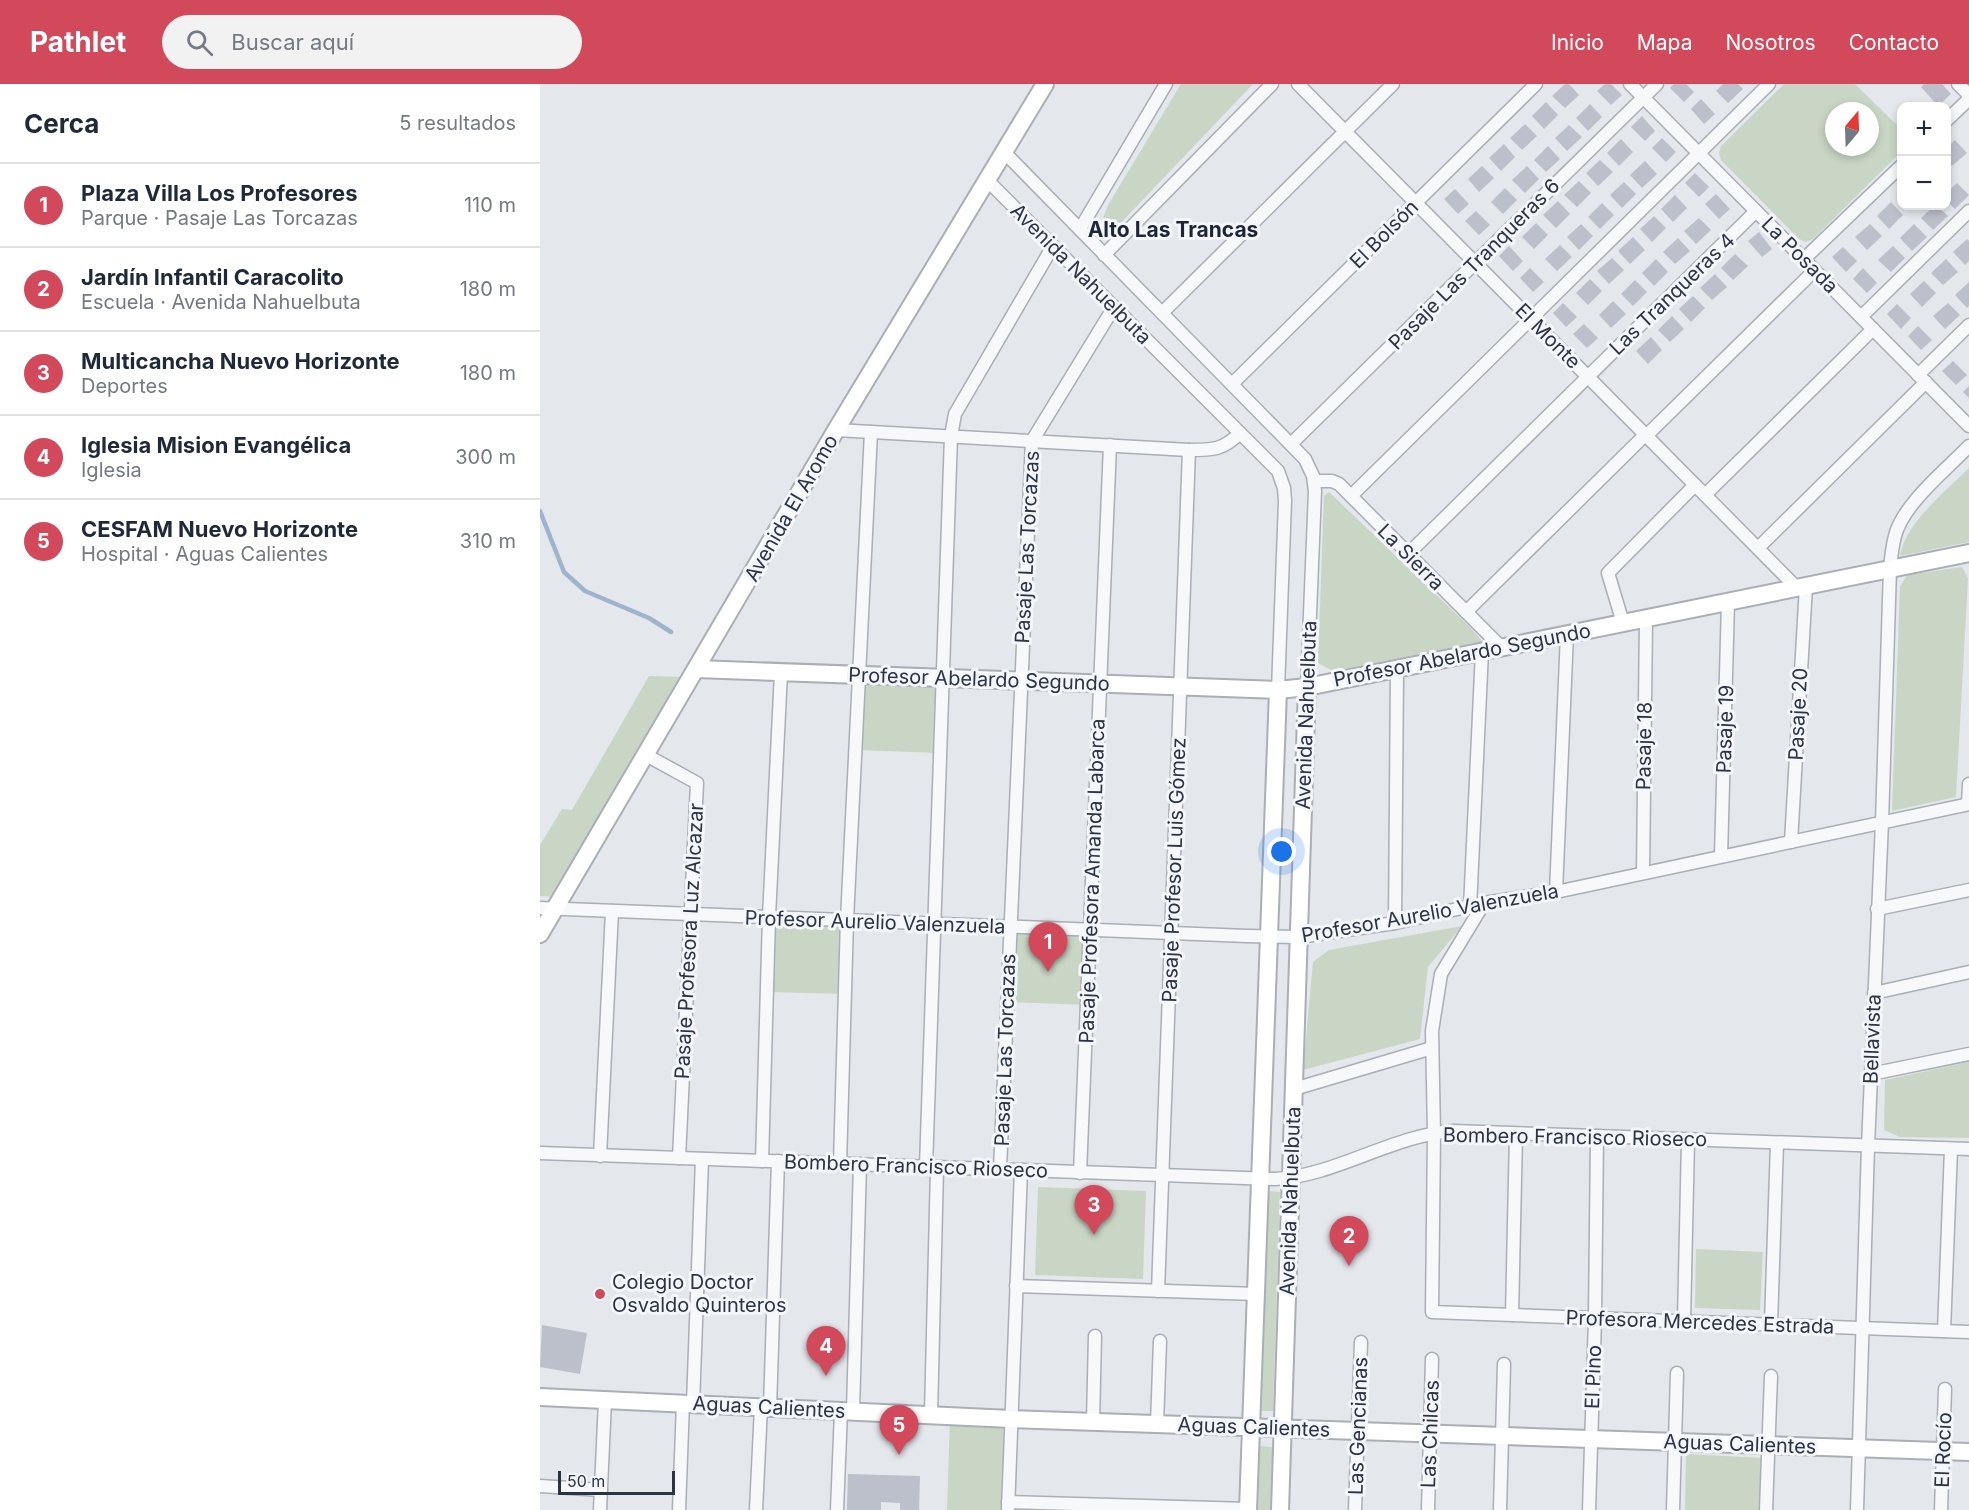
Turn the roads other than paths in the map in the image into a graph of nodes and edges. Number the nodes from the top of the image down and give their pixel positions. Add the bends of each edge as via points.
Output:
1 (1045, 84) edge
2 (1166, 84) edge
3 (1272, 84) edge
4 (1298, 84) edge
5 (1393, 84) edge
6 (1536, 84) edge
7 (1630, 84) edge
8 (1657, 84) edge
9 (1769, 84) edge
10 (1958, 84) edge
11 (1644, 97) junction
12 (1969, 97) edge
13 (1951, 117) edge
14 (1345, 132) junction
15 (1004, 153) junction
16 (1699, 153) junction
17 (1897, 170) edge
18 (988, 181) junction
19 (1416, 203) junction
20 (1756, 211) junction
21 (1969, 211) edge
22 (1080, 229) junction
23 (1053, 246) junction
24 (1104, 255) junction
25 (1804, 259) junction
26 (1475, 263) junction
27 (1815, 270) junction
28 (1114, 307) junction
29 (1162, 313) junction
30 (1862, 317) junction
31 (1531, 319) junction
32 (1969, 325) edge
33 (1873, 329) junction
34 (1588, 377) junction
35 (1922, 378) junction
36 (1232, 384) junction
37 (1969, 426) edge
38 (836, 430) junction
39 (871, 432) junction
40 (1240, 434) junction
41 (1646, 435) junction
42 (951, 436) junction
43 (1032, 441) junction
44 (1291, 444) junction
45 (1110, 445) junction
46 (1969, 446) edge
47 (1189, 450) junction
48 (1314, 481) junction
49 (1695, 485) junction
50 (1705, 495) junction
51 (1351, 496) junction
52 (1758, 548) junction
53 (1969, 553) edge
54 (1408, 554) junction
55 (1890, 569) junction
56 (1802, 587) junction
57 (1728, 602) junction
58 (1466, 612) junction
59 (1646, 619) junction
60 (1623, 623) junction
61 (1567, 634) junction
62 (1502, 648) junction
63 (1482, 651) junction
64 (1397, 668) junction
65 (696, 669) junction
66 (781, 672) junction
67 (859, 675) junction
68 (943, 678) junction
69 (1021, 680) junction
70 (1100, 684) junction
71 (1180, 686) junction
72 (1307, 687) junction
73 (1278, 690) junction
74 (646, 755) junction
75 (1969, 784) edge
76 (1968, 804) edge
77 (1882, 822) junction
78 (1791, 842) junction
79 (1721, 856) junction
80 (1643, 873) junction
81 (1969, 890) edge
82 (1556, 892) junction
83 (1484, 903) junction
84 (548, 908) edge
85 (1470, 908) junction
86 (1877, 909) junction
87 (612, 911) junction
88 (690, 914) junction
89 (769, 917) junction
90 (847, 920) junction
91 (1395, 923) junction
92 (934, 924) junction
93 (1010, 927) junction
94 (1090, 930) junction
95 (1172, 933) junction
96 (540, 934) edge
97 (1269, 937) junction
98 (1299, 937) junction
99 (1969, 972) edge
100 (1874, 993) junction
101 (1432, 1048) junction
102 (1969, 1054) edge
103 (1870, 1074) junction
104 (1294, 1089) junction
105 (1434, 1133) junction
106 (1516, 1134) junction
107 (1597, 1136) junction
108 (1688, 1140) junction
109 (1777, 1143) junction
110 (1868, 1146) junction
111 (1951, 1149) junction
112 (1969, 1149) edge
113 (540, 1153) edge
114 (600, 1155) junction
115 (679, 1158) junction
116 (702, 1159) junction
117 (762, 1161) junction
118 (778, 1161) junction
119 (840, 1164) junction
120 (860, 1164) junction
121 (931, 1167) junction
122 (1000, 1169) junction
123 (1021, 1170) junction
124 (1080, 1173) junction
125 (1162, 1175) junction
126 (1260, 1179) junction
127 (1291, 1179) junction
128 (1016, 1286) junction
129 (1158, 1291) junction
130 (1256, 1294) junction
131 (1512, 1315) junction
132 (1595, 1318) junction
133 (1684, 1321) junction
134 (1771, 1324) junction
135 (1863, 1328) junction
136 (1944, 1331) junction
137 (1969, 1332) edge
138 (1095, 1336) dead end
139 (1160, 1341) dead end
140 (1361, 1342) dead end
141 (1432, 1359) dead end
142 (1504, 1364) dead end
143 (1677, 1373) dead end
144 (1771, 1376) dead end
145 (1945, 1389) dead end
146 (540, 1397) edge
147 (606, 1400) junction
148 (688, 1404) junction
149 (765, 1407) junction
150 (847, 1411) junction
151 (931, 1415) junction
152 (1011, 1419) junction
153 (1093, 1422) junction
154 (1157, 1424) junction
155 (1251, 1427) junction
156 (1282, 1428) junction
157 (1358, 1430) junction
158 (1430, 1432) junction
159 (1502, 1436) junction
160 (1592, 1439) junction
161 (1675, 1441) junction
162 (1768, 1445) junction
163 (1860, 1448) junction
164 (1942, 1451) junction
165 (1969, 1452) edge
166 (540, 1486) edge
167 (601, 1490) junction
168 (1008, 1506) edge
169 (1084, 1507) edge
170 (1160, 1508) edge
171 (1248, 1509) edge
172 (600, 1510) edge
173 (679, 1510) edge
174 (756, 1510) edge
175 (837, 1510) edge
176 (1280, 1510) edge
177 (1355, 1510) edge
178 (1428, 1510) edge
179 (1500, 1510) edge
180 (1589, 1510) edge
181 (1673, 1510) edge
182 (1766, 1510) edge
183 (1857, 1510) edge
184 (1941, 1510) edge

1 - 15 street, Avenida El Aromo
2 - 22 street
3 - 24 street
4 - 14 street, El Monte
5 - 14 street
6 - 19 street, El Bolsón
7 - 11 street, La Posada
8 - 11 street, Pasaje Las Tranqueras 6
9 - 16 street
10 - 12 street
11 - 16 street, La Posada
11 - 26 street, Pasaje Las Tranqueras 6
12 - 13 street
14 - 19 street, El Monte
14 - 29 street
15 - 18 street, Avenida El Aromo
15 - 22 street, Avenida Nahuelbuta
16 - 20 street, La Posada
16 - 31 street
17 - 25 street
18 - 23 street, Avenida Nahuelbuta
18 - 38 street, Avenida El Aromo
19 - 26 street, El Monte
19 - 36 street, El Bolsón
20 - 25 street, La Posada
20 - 34 street, Las Tranqueras 4
21 - 30 street
22 - 24 street, Avenida Nahuelbuta
23 - 28 street, Avenida Nahuelbuta
23 - 42 street via 955,414
24 - 29 street, Avenida Nahuelbuta
25 - 27 street, La Posada
26 - 31 street, El Monte
26 - 44 street, Pasaje Las Tranqueras 6
27 - 30 street, La Posada
27 - 41 street
28 - 40 street, Avenida Nahuelbuta
28 - 43 street, Pasaje Las Torcazas
29 - 36 street, Avenida Nahuelbuta
30 - 33 street, La Posada
31 - 34 street, El Monte
31 - 51 street
32 - 35 street
33 - 35 street, La Posada
33 - 50 street
34 - 41 street, El Monte
34 - 54 street, Las Tranqueras 4
35 - 37 street, La Posada
35 - 52 street
36 - 44 street, Avenida Nahuelbuta
38 - 39 street
38 - 65 street, Avenida El Aromo
39 - 42 street
39 - 67 street
40 - 47 street via 1227,446
40 - 73 street, Avenida Nahuelbuta via 1278,471 1284,488
41 - 49 street, El Monte
41 - 58 street
42 - 43 street
42 - 68 street
43 - 45 street
43 - 69 street, Pasaje Las Torcazas
44 - 48 street, Avenida Nahuelbuta via 1305,459
45 - 47 street
45 - 70 street, Pasaje Profesora Amanda Labarca
46 - 55 street, Bellavista via 1901,520 1894,537
47 - 71 street, Pasaje Profesor Luis Gómez
48 - 51 street, La Sierra via 1332,481
48 - 72 street, Avenida Nahuelbuta
49 - 50 street, El Monte
49 - 60 street via 1608,573
50 - 52 street, El Monte
51 - 54 street, La Sierra
52 - 56 street, El Monte
53 - 55 street, Profesor Abelardo Segundo
54 - 58 street, La Sierra
55 - 56 street, Profesor Abelardo Segundo
55 - 77 street, Bellavista
56 - 57 street, Profesor Abelardo Segundo
56 - 78 street, Pasaje 20
57 - 59 street, Profesor Abelardo Segundo
57 - 79 street, Pasaje 19
58 - 62 street, La Sierra
59 - 60 street, Profesor Abelardo Segundo
59 - 80 street, Pasaje 18
60 - 61 street, Profesor Abelardo Segundo
61 - 62 street, Profesor Abelardo Segundo
61 - 82 street
62 - 63 street, Profesor Abelardo Segundo
63 - 64 street, Profesor Abelardo Segundo
63 - 85 street
64 - 72 street, Profesor Abelardo Segundo
64 - 91 street
65 - 66 street, Profesor Abelardo Segundo
65 - 74 street, Avenida El Aromo
66 - 67 street, Profesor Abelardo Segundo
66 - 89 street
67 - 68 street, Profesor Abelardo Segundo
67 - 90 street
68 - 69 street, Profesor Abelardo Segundo
68 - 92 street
69 - 70 street, Profesor Abelardo Segundo
69 - 93 street, Pasaje Las Torcazas
70 - 71 street, Profesor Abelardo Segundo
70 - 94 street, Pasaje Profesora Amanda Labarca
71 - 73 street, Profesor Abelardo Segundo
71 - 95 street, Pasaje Profesor Luis Gómez
72 - 73 street, Profesor Abelardo Segundo
72 - 98 street, Avenida Nahuelbuta
73 - 97 street, Avenida Nahuelbuta
74 - 84 street, Avenida El Aromo
74 - 88 street, Pasaje Profesora Luz Alcazar via 697,783
75 - 76 street
76 - 77 street, Profesor Aurelio Valenzuela
77 - 78 street, Profesor Aurelio Valenzuela
77 - 86 street, Bellavista
78 - 79 street, Profesor Aurelio Valenzuela
79 - 80 street, Profesor Aurelio Valenzuela
80 - 82 street, Profesor Aurelio Valenzuela
81 - 86 street
82 - 83 street, Profesor Aurelio Valenzuela
83 - 85 street, Profesor Aurelio Valenzuela
83 - 101 street via 1441,974
84 - 87 street, Profesor Aurelio Valenzuela
84 - 96 street, Avenida El Aromo
85 - 91 street, Profesor Aurelio Valenzuela
86 - 100 street, Bellavista
87 - 88 street, Profesor Aurelio Valenzuela
87 - 114 street
88 - 89 street, Profesor Aurelio Valenzuela
88 - 115 street, Pasaje Profesora Luz Alcazar
89 - 90 street, Profesor Aurelio Valenzuela
89 - 117 street
90 - 92 street, Profesor Aurelio Valenzuela
90 - 119 street
91 - 98 street, Profesor Aurelio Valenzuela
92 - 93 street, Profesor Aurelio Valenzuela
92 - 121 street
93 - 94 street, Profesor Aurelio Valenzuela
93 - 122 street, Pasaje Las Torcazas
94 - 95 street, Profesor Aurelio Valenzuela
94 - 124 street, Pasaje Profesora Amanda Labarca
95 - 97 street, Profesor Aurelio Valenzuela
95 - 125 street, Pasaje Profesor Luis Gómez
97 - 98 street, Profesor Aurelio Valenzuela
97 - 126 street, Avenida Nahuelbuta
98 - 104 street, Avenida Nahuelbuta
99 - 100 street
100 - 103 street, Bellavista
101 - 104 street
101 - 105 street
102 - 103 street
103 - 110 street, Bellavista
104 - 127 street, Avenida Nahuelbuta
105 - 106 street, Bombero Francisco Rioseco
105 - 127 street, Bombero Francisco Rioseco
105 - 131 street, Profesora Mercedes Estrada via 1432,1312
106 - 107 street, Bombero Francisco Rioseco
106 - 131 street
107 - 108 street, Bombero Francisco Rioseco
107 - 132 street, El Pino
108 - 109 street, Bombero Francisco Rioseco
108 - 133 street
109 - 110 street, Bombero Francisco Rioseco
109 - 134 street
110 - 111 street, Bombero Francisco Rioseco
110 - 135 street, Bellavista
111 - 112 street, Bombero Francisco Rioseco
111 - 136 street
113 - 114 street, Bombero Francisco Rioseco
114 - 115 street, Bombero Francisco Rioseco
115 - 116 street, Bombero Francisco Rioseco
116 - 117 street, Bombero Francisco Rioseco
116 - 148 street
117 - 118 street, Bombero Francisco Rioseco
118 - 119 street, Bombero Francisco Rioseco
118 - 149 street
119 - 120 street, Bombero Francisco Rioseco
120 - 121 street, Bombero Francisco Rioseco
120 - 150 street
121 - 122 street, Bombero Francisco Rioseco
121 - 151 street
122 - 123 street, Bombero Francisco Rioseco
123 - 124 street, Bombero Francisco Rioseco
123 - 128 street, Pasaje Las Torcazas
124 - 125 street, Bombero Francisco Rioseco
125 - 126 street, Bombero Francisco Rioseco
125 - 129 street, Pasaje Profesor Luis Gómez
126 - 127 street, Bombero Francisco Rioseco
126 - 130 street, Avenida Nahuelbuta
127 - 156 street, Avenida Nahuelbuta
128 - 129 street
128 - 152 street, Pasaje Las Torcazas
129 - 130 street
130 - 155 street, Avenida Nahuelbuta
131 - 132 street, Profesora Mercedes Estrada
132 - 133 street, Profesora Mercedes Estrada
132 - 160 street, El Pino
133 - 134 street, Profesora Mercedes Estrada
134 - 135 street, Profesora Mercedes Estrada
135 - 136 street, Profesora Mercedes Estrada
135 - 163 street, Bellavista
136 - 137 street, Profesora Mercedes Estrada
138 - 153 street
139 - 154 street
140 - 157 street, Las Gencianas
141 - 158 street, Las Chilcas
142 - 159 street
143 - 161 street
144 - 162 street
145 - 164 street, El Rocío
146 - 147 street, Aguas Calientes
147 - 148 street, Aguas Calientes
147 - 167 street
148 - 149 street, Aguas Calientes
148 - 173 street
149 - 150 street, Aguas Calientes
149 - 174 street
150 - 151 street, Aguas Calientes
150 - 175 street
151 - 152 street, Aguas Calientes
152 - 153 street, Aguas Calientes
152 - 168 street, Pasaje Las Torcazas
153 - 154 street, Aguas Calientes
154 - 155 street, Aguas Calientes
155 - 156 street, Aguas Calientes
155 - 171 street, Avenida Nahuelbuta
156 - 157 street, Aguas Calientes
156 - 176 street, Avenida Nahuelbuta
157 - 158 street, Aguas Calientes
157 - 177 street, Las Gencianas
158 - 159 street, Aguas Calientes
158 - 178 street, Las Chilcas
159 - 160 street, Aguas Calientes
159 - 179 street
160 - 161 street, Aguas Calientes
160 - 180 street, El Pino
161 - 162 street, Aguas Calientes
161 - 181 street
162 - 163 street, Aguas Calientes
162 - 182 street
163 - 164 street, Aguas Calientes
163 - 183 street, Bellavista
164 - 165 street, Aguas Calientes
164 - 184 street, El Rocío
166 - 167 street
167 - 172 street
168 - 169 street
169 - 170 street
170 - 171 street

